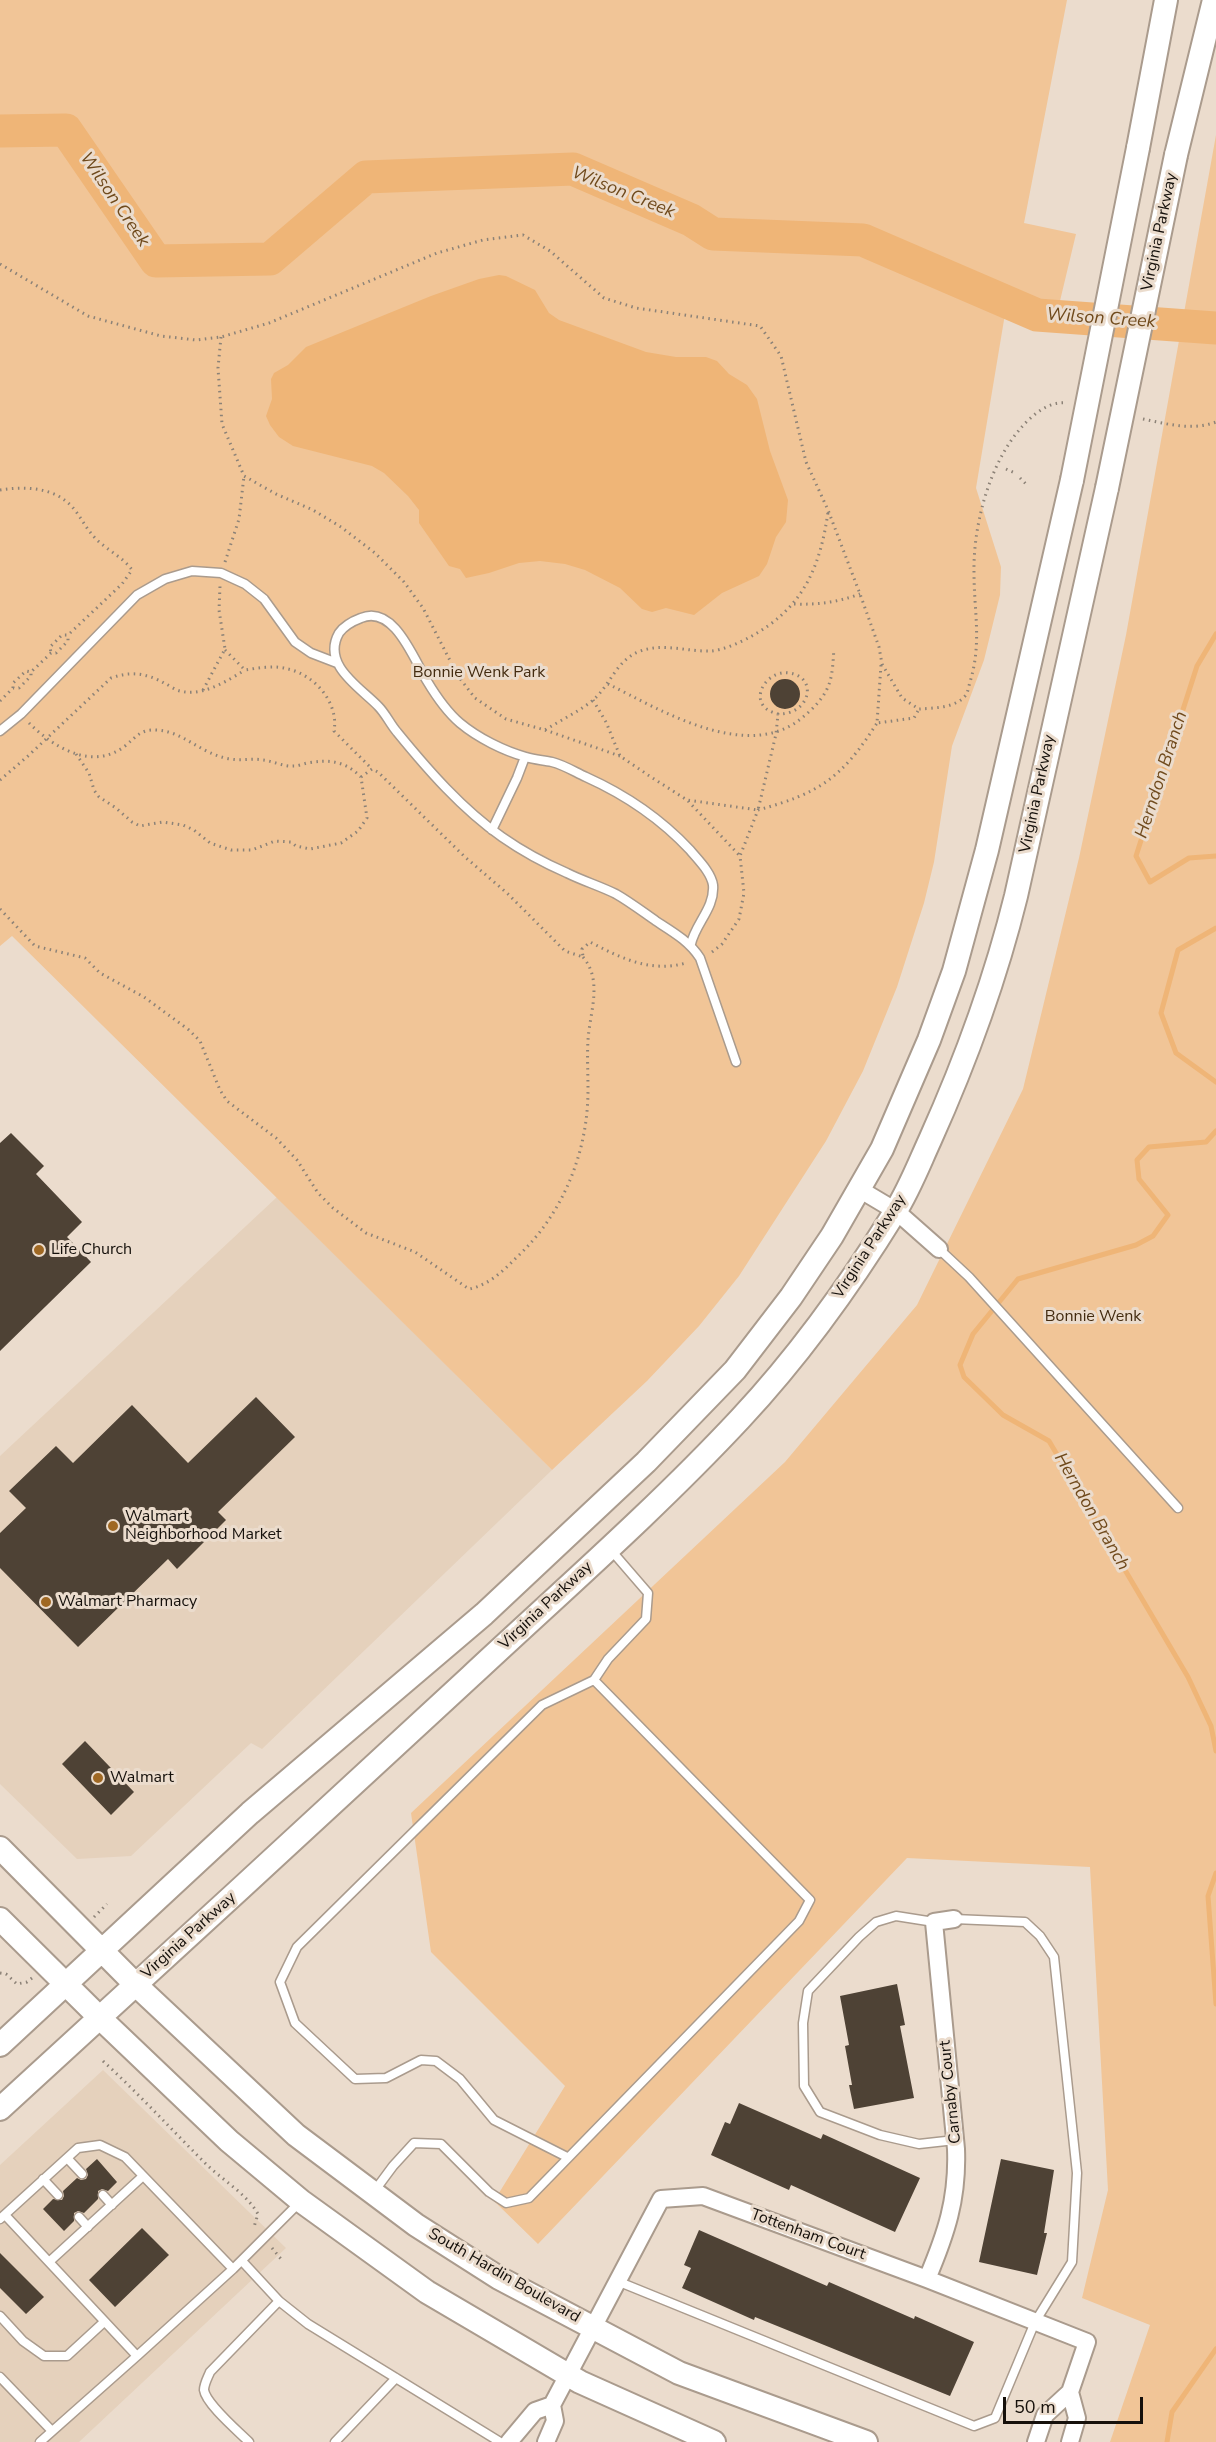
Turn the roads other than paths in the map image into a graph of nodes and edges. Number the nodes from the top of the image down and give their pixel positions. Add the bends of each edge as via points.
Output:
1 (1166, 0) edge
2 (1214, 0) edge
3 (338, 663) junction
4 (0, 731) edge
5 (525, 757) junction
6 (492, 830) junction
7 (691, 944) junction
8 (736, 1062) dead end
9 (859, 1189) junction
10 (896, 1211) junction
11 (939, 1250) joint
12 (1178, 1508) dead end
13 (583, 1520) junction
14 (609, 1548) junction
15 (594, 1680) junction
16 (0, 1848) edge
17 (0, 1919) edge
18 (954, 1919) joint
19 (934, 1922) junction
20 (101, 1951) junction
21 (66, 1983) junction
22 (136, 1985) junction
23 (100, 2018) junction
24 (0, 2045) edge
25 (0, 2109) edge
26 (956, 2140) junction
27 (567, 2157) junction
28 (67, 2158) junction
29 (81, 2174) dead end
30 (143, 2176) junction
31 (43, 2179) junction
32 (373, 2193) junction
33 (58, 2195) dead end
34 (103, 2195) dead end
35 (301, 2201) junction
36 (112, 2205) junction
37 (2, 2217) edge
38 (79, 2217) dead end
39 (88, 2227) junction
40 (242, 2261) junction
41 (49, 2262) junction
42 (233, 2269) junction
43 (927, 2279) junction
44 (617, 2281) junction
45 (279, 2301) junction
46 (0, 2316) edge
47 (104, 2322) junction
48 (1035, 2322) junction
49 (592, 2327) junction
50 (137, 2356) junction
51 (567, 2374) junction
52 (0, 2377) edge
53 (396, 2378) junction
54 (1070, 2392) junction
55 (552, 2406) junction
56 (52, 2431) junction
57 (40, 2442) edge
58 (249, 2442) edge
59 (335, 2442) edge
60 (500, 2442) edge
61 (509, 2442) edge
62 (546, 2442) edge
63 (714, 2442) edge
64 (866, 2442) edge
65 (1036, 2442) edge
66 (1070, 2442) edge

1 - 9 main road, bridge via 1072,480 987,850 954,971 929,1040 882,1149
2 - 10 main road, Virginia Parkway, bridge via 1176,155 1107,488 1000,959 954,1087
3 - 4 lane via 295,642 264,599 245,584 221,573 192,571 165,579 137,595
3 - 5 lane via 335,649 339,634 347,625 366,616 389,622 436,695 460,723
3 - 6 lane via 350,681 381,709 430,772
5 - 6 lane
5 - 7 lane via 553,762 604,785 665,825 698,859 713,883 712,896
6 - 7 lane via 546,864 618,895
7 - 8 lane via 700,958
9 - 10 street
9 - 13 main road via 791,1297 735,1370
10 - 11 street
10 - 14 main road, Virginia Parkway via 818,1326 741,1419
11 - 12 lane via 969,1277
13 - 14 main road
13 - 20 main road via 484,1614 250,1813
14 - 15 lane via 648,1593 646,1619
14 - 22 main road, Virginia Parkway
15 - 27 lane via 810,1900 799,1921
15 - 27 lane via 542,1705 297,1947 280,1982 295,2023 355,2079 386,2078 422,2060 436,2061 460,2079 494,2120
16 - 20 main road, South Hardin Boulevard
17 - 21 main road
18 - 19 street
18 - 48 lane via 1025,1923 1054,1957 1077,2173 1072,2262
19 - 26 street, Carnaby Court
19 - 26 lane via 896,1916 876,1922 808,1991 803,2023 804,2086 820,2112 880,2135 919,2144
20 - 21 main road
20 - 22 main road, South Hardin Boulevard
21 - 23 main road
21 - 24 main road
22 - 23 main road, Virginia Parkway
22 - 32 main road, South Hardin Boulevard via 296,2135
23 - 25 main road, Virginia Parkway
23 - 35 main road via 229,2141
26 - 43 street, Carnaby Court via 954,2204
27 - 32 lane via 529,2198 506,2203 489,2192 441,2144 414,2143
28 - 29 lane
28 - 30 lane via 78,2148 100,2145 125,2157
28 - 31 lane
30 - 36 lane
30 - 42 lane
31 - 33 lane
31 - 37 lane
32 - 49 main road, South Hardin Boulevard via 500,2278
34 - 36 lane
35 - 40 lane
35 - 51 main road via 427,2292
36 - 39 lane
37 - 41 lane
38 - 39 lane
39 - 41 lane
40 - 42 lane
40 - 45 lane
41 - 47 lane
42 - 50 lane
43 - 44 street, Tottenham Court via 703,2196 661,2199
43 - 48 street, Tottenham Court
44 - 48 lane via 974,2426 995,2418
44 - 49 street, Tottenham Court
45 - 53 lane via 308,2324
45 - 58 lane via 210,2372 206,2381 204,2391 210,2401
46 - 47 lane via 23,2341 44,2356 67,2356
47 - 50 lane
48 - 54 street, Tottenham Court via 1087,2342
49 - 51 street, Tottenham Court
49 - 64 main road, South Hardin Boulevard via 679,2373
50 - 56 lane
51 - 55 street, Tottenham Court
51 - 63 main road
52 - 56 lane
53 - 59 lane
53 - 60 lane
54 - 65 street via 1045,2415
54 - 66 street via 1077,2418
55 - 61 street via 534,2411
55 - 62 street, Tottenham Court via 555,2421
56 - 57 lane

